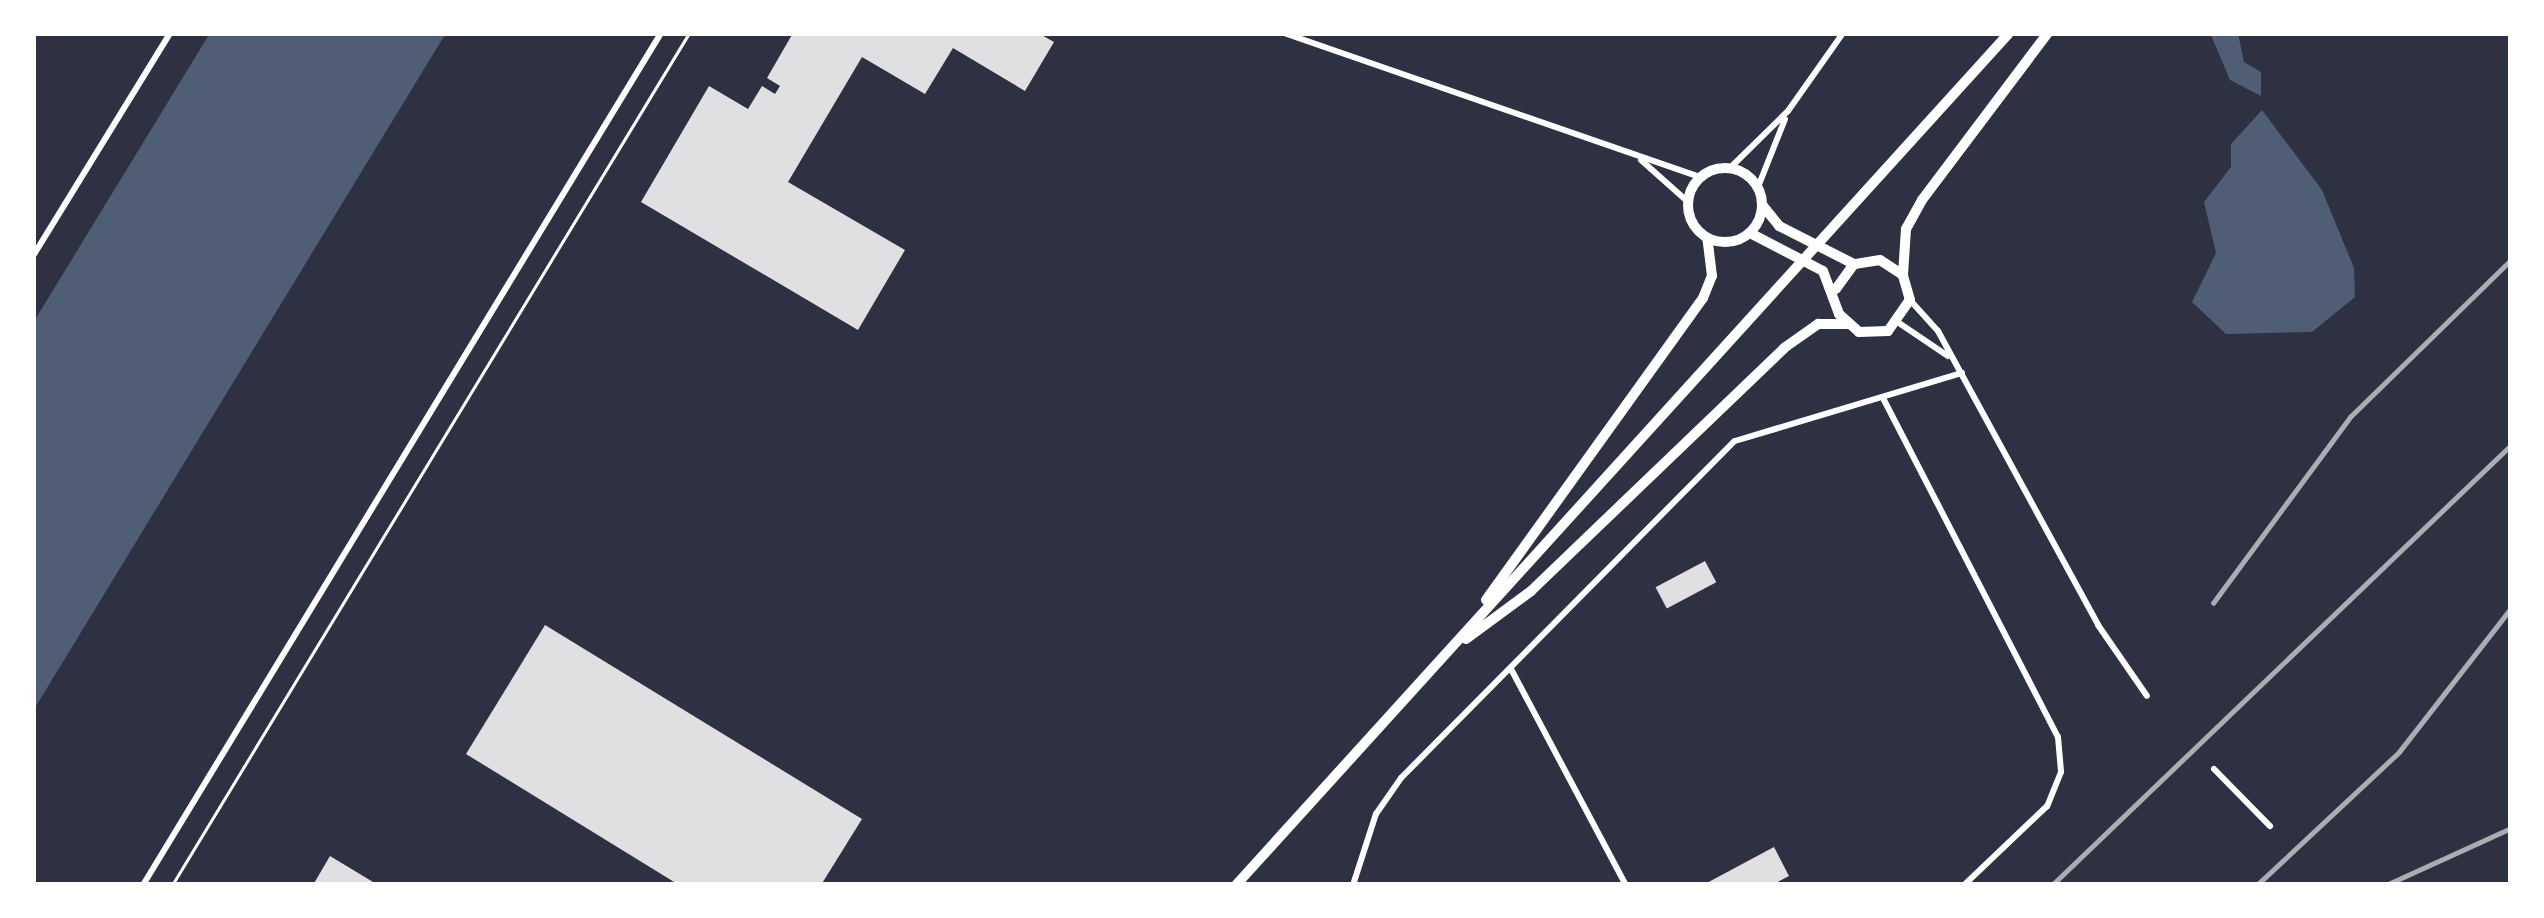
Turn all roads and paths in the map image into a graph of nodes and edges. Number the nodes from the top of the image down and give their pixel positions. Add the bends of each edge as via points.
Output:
1 (170, 33) edge
2 (661, 33) edge
3 (689, 33) edge
4 (1284, 33) edge
5 (1844, 33) edge
6 (2009, 33) edge
7 (2048, 33) edge
8 (2511, 98) edge
9 (1788, 111) junction
10 (2511, 127) edge
11 (1639, 158) junction
12 (1730, 168) junction
13 (1699, 177) junction
14 (1758, 187) junction
15 (1687, 201) junction
16 (1762, 204) junction
17 (1750, 233) junction
18 (1707, 238) junction
19 (33, 256) edge
20 (1854, 264) junction
21 (1903, 275) junction
22 (1836, 289) junction
23 (1910, 300) junction
24 (1899, 323) junction
25 (1847, 325) junction
26 (1962, 373) junction
27 (1883, 398) junction
28 (1465, 632) junction
29 (1444, 655) junction
30 (1511, 669) junction
31 (2146, 696) dead end
32 (2215, 769) dead end
33 (2270, 826) dead end
34 (143, 885) edge
35 (172, 885) edge
36 (1236, 885) edge
37 (1353, 885) edge
38 (1626, 885) edge
39 (1964, 885) edge

1 - 19 street
2 - 34 street
3 - 35 path
4 - 11 street
5 - 9 street
6 - 28 main road
7 - 21 main road via 1922,200 1906,229
8 - 10 street
9 - 12 street
9 - 14 street
11 - 13 street
11 - 15 street
12 - 13 main road
12 - 14 main road
13 - 15 main road
14 - 16 main road
15 - 18 main road via 1691,223
16 - 17 main road
16 - 20 main road via 1779,226
17 - 18 main road via 1729,242
17 - 22 main road via 1805,258
18 - 28 main road via 1712,276 1703,298
20 - 21 main road via 1880,260
20 - 22 main road
21 - 23 main road
22 - 25 main road
23 - 24 main road
23 - 26 street
24 - 25 main road via 1874,335
24 - 26 street via 1940,346
25 - 29 main road via 1818,324 1784,348 1531,591
26 - 27 street
26 - 31 street via 2098,626
27 - 30 street via 1735,441
27 - 39 street via 2057,737 2061,772 2047,806
28 - 29 main road
29 - 36 main road
30 - 37 street via 1401,778 1369,830
30 - 38 street
32 - 33 street

